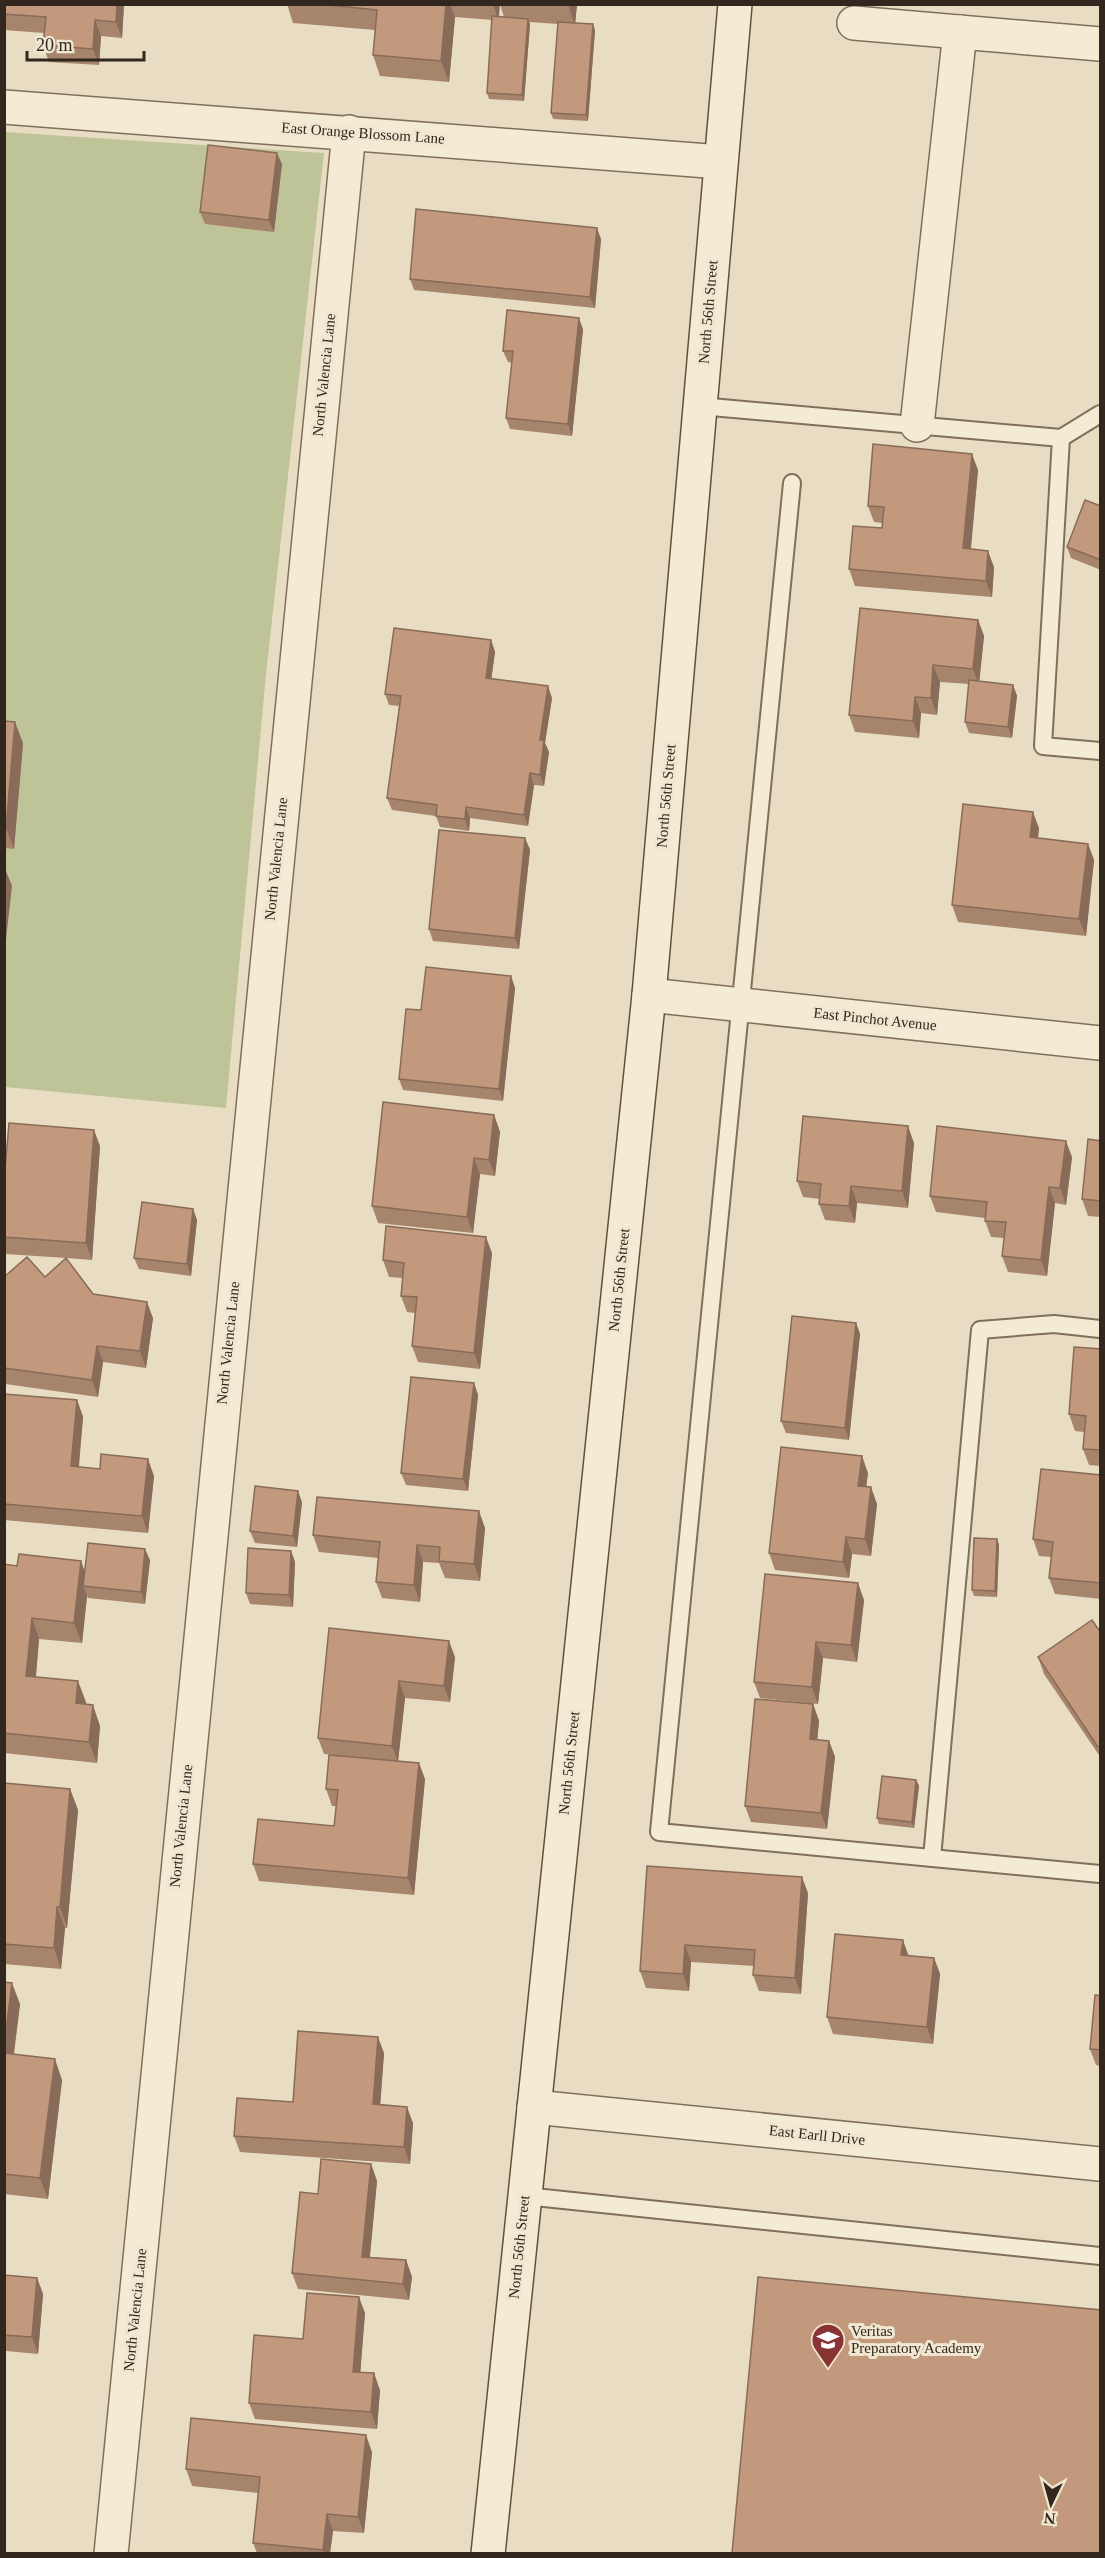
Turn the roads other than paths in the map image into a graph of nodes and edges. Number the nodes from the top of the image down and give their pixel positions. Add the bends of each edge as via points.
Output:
1 (735, 4) edge
2 (854, 23) dead end
3 (960, 32) junction
4 (1101, 44) edge
5 (4, 107) edge
6 (349, 132) junction
7 (721, 162) junction
8 (700, 406) junction
9 (1101, 414) edge
10 (917, 425) junction
11 (1061, 438) junction
12 (792, 483) dead end
13 (1101, 751) edge
14 (649, 995) junction
15 (740, 1005) junction
16 (1101, 1043) edge
17 (1101, 1329) edge
18 (932, 1858) junction
19 (1101, 1874) edge
20 (534, 2107) junction
21 (1101, 2164) edge
22 (525, 2196) junction
23 (1101, 2256) edge
24 (111, 2553) edge
25 (488, 2553) edge

1 - 7 street, North 56th Street
2 - 3 street
3 - 4 street
3 - 10 street
5 - 6 street, East Orange Blossom Lane
6 - 7 street, East Orange Blossom Lane
6 - 24 street, North Valencia Lane
7 - 8 street, North 56th Street
8 - 10 lane
8 - 14 street, North 56th Street
9 - 11 lane
10 - 11 lane
11 - 13 lane via 1043,746
12 - 15 lane
14 - 15 street, East Pinchot Avenue
14 - 20 street, North 56th Street
15 - 16 street, East Pinchot Avenue
15 - 18 lane via 659,1832
17 - 18 lane via 1054,1324 980,1330
18 - 19 lane
20 - 21 street, East Earll Drive
20 - 22 street, North 56th Street
22 - 23 lane
22 - 25 street, North 56th Street

